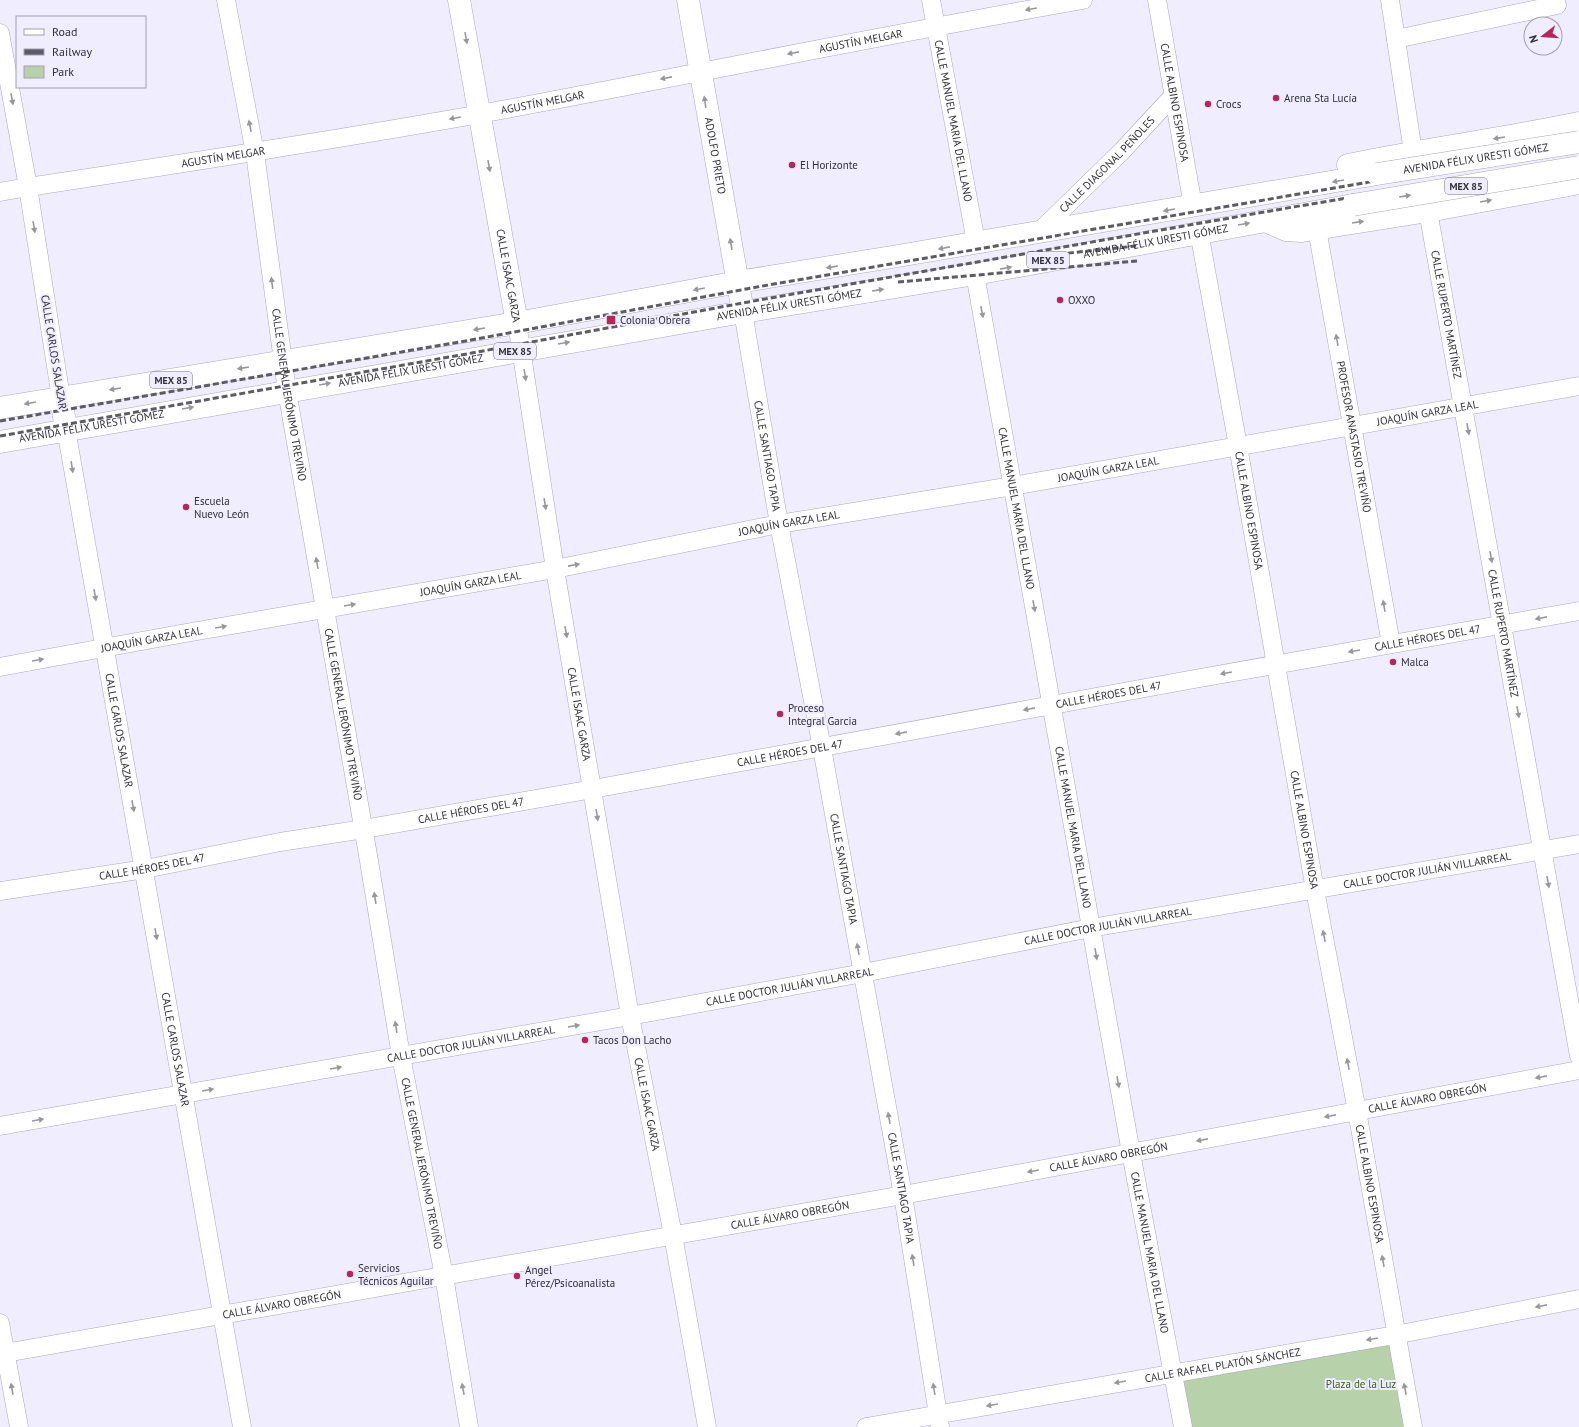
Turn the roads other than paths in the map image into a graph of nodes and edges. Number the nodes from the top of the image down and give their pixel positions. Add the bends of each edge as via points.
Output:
1 (226, 0) edge
2 (459, 0) edge
3 (688, 0) edge
4 (931, 0) edge
5 (1083, 0) edge
6 (1157, 0) edge
7 (1390, 0) edge
8 (1557, 5) dead end
9 (936, 26) junction
10 (0, 33) edge
11 (1396, 39) junction
12 (701, 71) junction
13 (1173, 96) junction
14 (479, 114) junction
15 (1579, 123) edge
16 (1529, 134) junction
17 (1579, 142) edge
18 (255, 152) junction
19 (1413, 152) junction
20 (1579, 168) edge
21 (1579, 183) edge
22 (28, 187) junction
23 (0, 192) edge
24 (1535, 192) junction
25 (1259, 195) junction
26 (1192, 206) junction
27 (1428, 211) junction
28 (1266, 220) junction
29 (1317, 229) junction
30 (1039, 232) junction
31 (1199, 232) junction
32 (976, 242) junction
33 (975, 274) junction
34 (738, 282) junction
35 (743, 312) junction
36 (517, 323) junction
37 (521, 350) junction
38 (282, 362) junction
39 (1579, 386) edge
40 (287, 391) junction
41 (61, 398) junction
42 (1464, 406) junction
43 (0, 408) edge
44 (1352, 425) junction
45 (66, 429) junction
46 (0, 442) edge
47 (1238, 446) junction
48 (1013, 486) junction
49 (779, 524) junction
50 (555, 569) junction
51 (325, 609) junction
52 (1579, 611) edge
53 (1503, 625) junction
54 (1391, 644) junction
55 (104, 647) junction
56 (1276, 665) junction
57 (0, 667) edge
58 (1052, 705) junction
59 (822, 748) junction
60 (593, 789) junction
61 (364, 829) junction
62 (1579, 844) edge
63 (1542, 850) junction
64 (144, 869) junction
65 (1315, 890) junction
66 (0, 891) edge
67 (1091, 928) junction
68 (863, 973) junction
69 (630, 1016) junction
70 (401, 1056) junction
71 (1579, 1056) edge
72 (1579, 1070) edge
73 (184, 1094) junction
74 (1357, 1111) junction
75 (0, 1126) edge
76 (1131, 1153) junction
77 (903, 1195) junction
78 (673, 1235) junction
79 (444, 1276) junction
80 (1579, 1299) edge
81 (223, 1315) junction
82 (0, 1323) edge
83 (1395, 1335) junction
84 (3, 1353) edge
85 (1173, 1373) junction
86 (939, 1421) edge
87 (19, 1427) edge
88 (242, 1427) edge
89 (469, 1427) edge
90 (707, 1427) edge
91 (866, 1427) edge
92 (1183, 1427) edge
93 (1412, 1427) edge

18 -> 1 street, CALLE GENERAL JERÓNIMO TREVIÑO
2 -> 14 main road, CALLE ISAAC GARZA
3 - 12 main road, ADOLFO PRIETO
4 - 9 street, CALLE MANUEL MARIA DEL LLANO
5 -> 9 street, AGUSTÍN MELGAR
6 - 13 street, CALLE ALBINO ESPINOSA
7 - 11 street
8 - 11 street
9 -> 12 street, AGUSTÍN MELGAR
9 - 32 street, CALLE MANUEL MARIA DEL LLANO
10 -> 22 street, CALLE CARLOS SALAZAR
11 - 19 street
12 -> 14 street, AGUSTÍN MELGAR
34 -> 12 main road, ADOLFO PRIETO
13 - 26 street, CALLE ALBINO ESPINOSA
13 - 30 street, CALLE DIAGONAL PEÑOLES via 1106,167
14 -> 18 street, AGUSTÍN MELGAR
14 -> 36 main road, CALLE ISAAC GARZA
15 - 16 main road
16 -> 19 main road
16 - 24 main road via 1542,143 1550,167 1548,177
17 -> 25 main road, AVENIDA FÉLIX URESTI GÓMEZ / MEX 85, bridge
18 - 22 street, AGUSTÍN MELGAR
38 -> 18 street, CALLE GENERAL JERÓNIMO TREVIÑO
19 - 25 main road via 1283,178
28 -> 20 main road, AVENIDA FÉLIX URESTI GÓMEZ / MEX 85, bridge
21 - 24 main road
22 - 23 street, AGUSTÍN MELGAR
22 -> 41 street, CALLE CARLOS SALAZAR
27 -> 24 main road
25 - 26 main road, AVENIDA FÉLIX URESTI GÓMEZ / MEX 85
26 -> 30 main road, AVENIDA FÉLIX URESTI GÓMEZ / MEX 85
29 -> 27 main road
27 - 42 street, CALLE RUPERTO MARTÍNEZ
28 - 29 main road via 1286,230
31 -> 28 main road, AVENIDA FÉLIX URESTI GÓMEZ / MEX 85
44 -> 29 street, PROFESOR ANASTASIO TREVIÑO
30 - 32 main road, AVENIDA FÉLIX URESTI GÓMEZ / MEX 85
33 -> 31 main road, AVENIDA FÉLIX URESTI GÓMEZ / MEX 85
31 - 47 street, CALLE ALBINO ESPINOSA
32 -> 34 main road, AVENIDA FÉLIX URESTI GÓMEZ / MEX 85
35 -> 33 main road, AVENIDA FÉLIX URESTI GÓMEZ / MEX 85
33 -> 48 street, CALLE MANUEL MARIA DEL LLANO
34 - 35 main road, ADOLFO PRIETO
34 -> 36 main road, AVENIDA FÉLIX URESTI GÓMEZ / MEX 85
37 -> 35 main road, AVENIDA FÉLIX URESTI GÓMEZ / MEX 85
35 - 49 street, CALLE SANTIAGO TAPIA
36 - 37 street, CALLE ISAAC GARZA
36 -> 38 main road, AVENIDA FÉLIX URESTI GÓMEZ / MEX 85
40 -> 37 main road, AVENIDA FÉLIX URESTI GÓMEZ / MEX 85
37 -> 50 street, CALLE ISAAC GARZA
38 - 40 street, CALLE GENERAL JERÓNIMO TREVIÑO
38 -> 41 main road, AVENIDA FÉLIX URESTI GÓMEZ / MEX 85
39 - 42 street, JOAQUÍN GARZA LEAL
45 -> 40 main road, AVENIDA FÉLIX URESTI GÓMEZ / MEX 85
51 -> 40 street, CALLE GENERAL JERÓNIMO TREVIÑO
41 -> 43 main road, AVENIDA FÉLIX URESTI GÓMEZ / MEX 85
41 - 45 main road, CALLE CARLOS SALAZAR
42 - 44 street, JOAQUÍN GARZA LEAL
42 -> 53 street, CALLE RUPERTO MARTÍNEZ
44 - 47 street, JOAQUÍN GARZA LEAL
54 -> 44 street, PROFESOR ANASTASIO TREVIÑO
45 - 46 main road, AVENIDA FÉLIX URESTI GÓMEZ / MEX 85
45 -> 55 street, CALLE CARLOS SALAZAR
47 - 48 street, JOAQUÍN GARZA LEAL
47 - 56 street, CALLE ALBINO ESPINOSA
48 - 49 street, JOAQUÍN GARZA LEAL
48 -> 58 street, CALLE MANUEL MARIA DEL LLANO
50 -> 49 street, JOAQUÍN GARZA LEAL
49 - 59 street, CALLE SANTIAGO TAPIA
51 -> 50 street, JOAQUÍN GARZA LEAL
50 -> 60 street, CALLE ISAAC GARZA
55 -> 51 street, JOAQUÍN GARZA LEAL
51 - 61 street, CALLE GENERAL JERÓNIMO TREVIÑO
52 -> 53 street, CALLE HÉROES DEL 47
53 - 54 street, CALLE HÉROES DEL 47
53 -> 63 street, CALLE RUPERTO MARTÍNEZ
54 -> 56 street, CALLE HÉROES DEL 47
57 -> 55 street, JOAQUÍN GARZA LEAL
55 -> 64 street, CALLE CARLOS SALAZAR
56 -> 58 street, CALLE HÉROES DEL 47
56 - 65 street, CALLE ALBINO ESPINOSA
58 -> 59 street, CALLE HÉROES DEL 47
58 - 67 street, CALLE MANUEL MARIA DEL LLANO
59 - 60 street, CALLE HÉROES DEL 47
68 -> 59 street, CALLE SANTIAGO TAPIA
60 - 61 street, CALLE HÉROES DEL 47
60 -> 69 street, CALLE ISAAC GARZA
61 - 64 street, CALLE HÉROES DEL 47 via 280,842
70 -> 61 street, CALLE GENERAL JERÓNIMO TREVIÑO
62 - 63 street, CALLE DOCTOR JULIÁN VILLARREAL
63 - 65 street, CALLE DOCTOR JULIÁN VILLARREAL
63 -> 71 street, CALLE RUPERTO MARTÍNEZ
64 - 66 street, CALLE HÉROES DEL 47
64 -> 73 street, CALLE CARLOS SALAZAR
65 - 67 street, CALLE DOCTOR JULIÁN VILLARREAL
74 -> 65 street, CALLE ALBINO ESPINOSA
67 - 68 street, CALLE DOCTOR JULIÁN VILLARREAL
67 -> 76 street, CALLE MANUEL MARIA DEL LLANO
68 - 69 street, CALLE DOCTOR JULIÁN VILLARREAL
77 -> 68 street, CALLE SANTIAGO TAPIA
70 -> 69 street, CALLE DOCTOR JULIÁN VILLARREAL
69 - 78 street, CALLE ISAAC GARZA
73 -> 70 street, CALLE DOCTOR JULIÁN VILLARREAL
70 - 79 street, CALLE GENERAL JERÓNIMO TREVIÑO
72 -> 74 street, CALLE ÁLVARO OBREGÓN
75 -> 73 street, CALLE DOCTOR JULIÁN VILLARREAL
73 - 81 street, CALLE CARLOS SALAZAR
74 -> 76 street, CALLE ÁLVARO OBREGÓN
83 -> 74 street, CALLE ALBINO ESPINOSA
76 -> 77 street, CALLE ÁLVARO OBREGÓN
76 - 85 street, CALLE MANUEL MARIA DEL LLANO
77 - 78 street, CALLE ÁLVARO OBREGÓN
86 -> 77 street, CALLE SANTIAGO TAPIA
78 - 79 street, CALLE ÁLVARO OBREGÓN
78 - 90 street, CALLE ISAAC GARZA
79 - 81 street, CALLE ÁLVARO OBREGÓN
89 -> 79 street, CALLE GENERAL JERÓNIMO TREVIÑO
80 -> 83 street, CALLE RAFAEL PLATÓN SÁNCHEZ
81 - 84 street, CALLE ÁLVARO OBREGÓN
81 - 88 street, CALLE CARLOS SALAZAR
82 - 84 street
83 -> 85 street, CALLE RAFAEL PLATÓN SÁNCHEZ
93 -> 83 street, CALLE ALBINO ESPINOSA
87 -> 84 street
85 -> 86 street, CALLE RAFAEL PLATÓN SÁNCHEZ
85 - 92 street, CALLE MANUEL MARIA DEL LLANO
86 - 91 street, CALLE RAFAEL PLATÓN SÁNCHEZ

